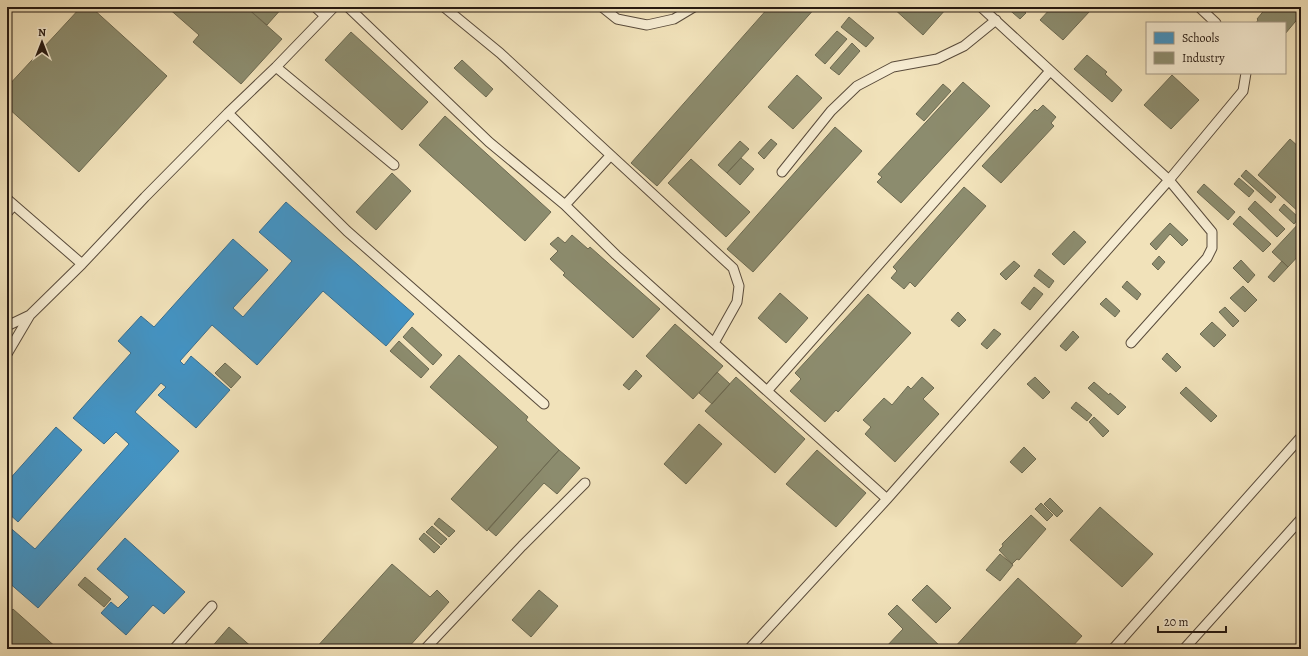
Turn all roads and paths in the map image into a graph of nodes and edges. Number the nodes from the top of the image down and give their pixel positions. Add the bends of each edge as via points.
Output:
1 (314, 7) edge
2 (334, 7) edge
3 (348, 7) edge
4 (444, 7) edge
5 (602, 7) edge
6 (694, 7) edge
7 (981, 7) edge
8 (1199, 7) edge
9 (325, 16) junction
10 (996, 20) junction
11 (1215, 22) edge
12 (276, 67) junction
13 (1050, 71) junction
14 (1246, 74) edge
15 (228, 113) junction
16 (610, 156) junction
17 (394, 165) dead end
18 (782, 172) dead end
19 (1169, 180) junction
20 (7, 199) edge
21 (14, 205) junction
22 (565, 205) junction
23 (7, 213) edge
24 (82, 264) junction
25 (30, 315) junction
26 (7, 326) edge
27 (714, 342) junction
28 (1131, 343) dead end
29 (7, 354) edge
30 (767, 391) junction
31 (544, 404) dead end
32 (1301, 436) edge
33 (585, 483) dead end
34 (887, 499) junction
35 (1301, 519) edge
36 (212, 606) dead end
37 (174, 649) edge
38 (425, 649) edge
39 (749, 649) edge
40 (1113, 649) edge
41 (1184, 649) edge

1 - 9 lane
2 - 9 lane
3 - 22 lane via 489,142
4 - 16 lane via 500,53
5 - 6 lane via 617,19 648,25 674,19
7 - 10 lane
8 - 11 lane
9 - 12 lane
10 - 13 lane
10 - 18 lane via 964,46 937,59 893,67 857,86 831,111
12 - 15 lane
12 - 17 lane
13 - 19 lane
13 - 30 lane
14 - 19 lane via 1243,91
15 - 24 lane
15 - 31 lane via 347,231
16 - 22 lane
16 - 27 lane via 733,268 739,286 737,302
19 - 28 lane via 1212,232 1212,248 1207,258
19 - 34 lane
20 - 21 lane
21 - 23 lane
21 - 24 lane
22 - 27 lane via 616,255
24 - 25 lane
25 - 26 lane
25 - 29 lane
27 - 30 lane
30 - 34 lane
32 - 40 lane
33 - 38 lane
34 - 39 lane
35 - 41 lane
36 - 37 lane

